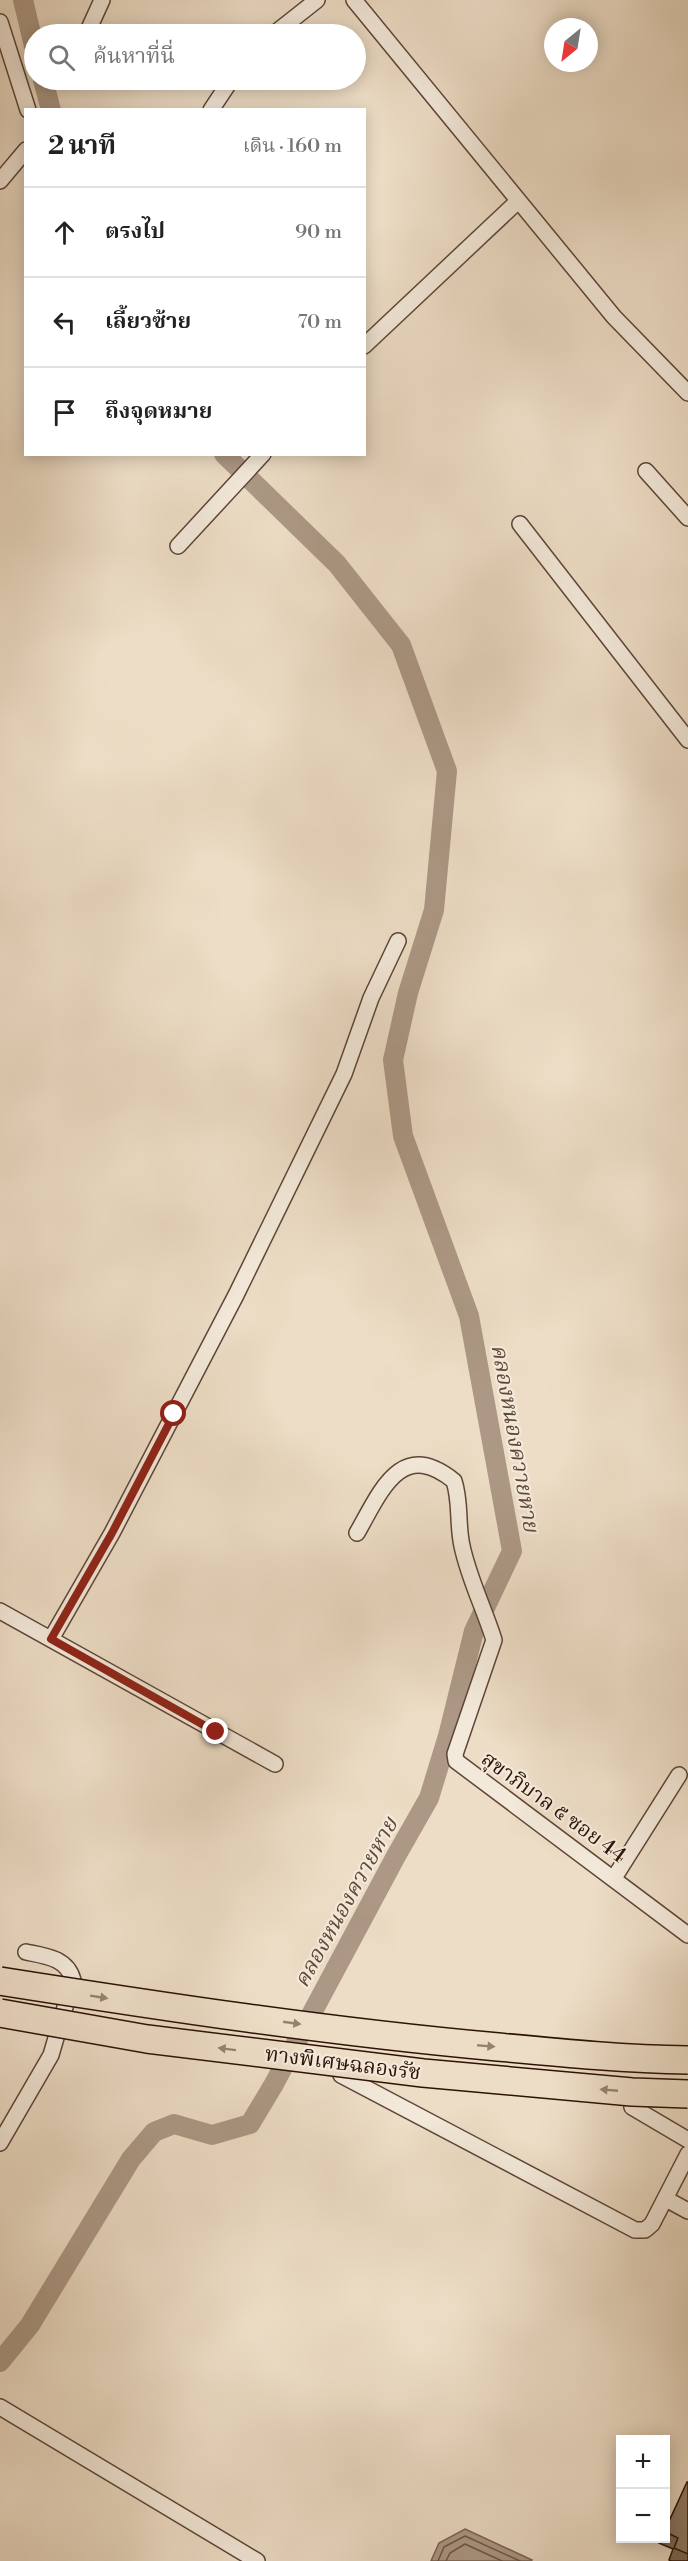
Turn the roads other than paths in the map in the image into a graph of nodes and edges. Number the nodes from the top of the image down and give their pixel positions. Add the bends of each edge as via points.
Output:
1 (102, 0) edge
2 (317, 0) edge
3 (354, 0) edge
4 (0, 22) edge
5 (91, 24) edge
6 (287, 24) edge
7 (224, 90) edge
8 (27, 108) edge
9 (212, 108) edge
10 (24, 152) edge
11 (0, 181) edge
12 (518, 201) junction
13 (366, 344) edge
14 (688, 393) edge
15 (261, 456) edge
16 (646, 471) dead end
17 (688, 518) edge
18 (520, 524) dead end
19 (178, 546) dead end
20 (688, 740) edge
21 (398, 941) dead end
22 (357, 1533) dead end
23 (0, 1611) edge
24 (51, 1639) junction
25 (275, 1764) dead end
26 (680, 1775) dead end
27 (614, 1878) junction
28 (688, 1935) edge
29 (26, 1952) dead end
30 (0, 1981) edge
31 (0, 2013) edge
32 (688, 2060) edge
33 (341, 2075) dead end
34 (688, 2094) edge
35 (632, 2107) dead end
36 (688, 2140) edge
37 (0, 2143) edge
38 (688, 2154) edge
39 (666, 2199) junction
40 (688, 2211) edge
41 (0, 2407) edge
42 (257, 2561) edge

1 - 5 street
2 - 6 street
3 - 12 street
4 - 8 street
7 - 9 street
10 - 11 street
12 - 13 street
12 - 14 street via 614,317
15 - 19 street
16 - 17 street
18 - 20 street
21 - 24 street via 367,1008 344,1074 236,1296 112,1533
22 - 27 street, สุขาภิบาล ๕ ซอย 44 via 385,1485 404,1468 418,1463 439,1469 454,1481 461,1544 494,1640 455,1754 456,1761
23 - 24 street
24 - 25 street
26 - 27 street
27 - 28 street, สุขาภิบาล ๕ ซอย 44
29 - 37 street via 51,1956 64,1963 73,1980 51,2055
30 -> 32 highway, ทางพิเศษฉลองรัช, bridge via 411,2039 630,2059
34 -> 31 highway, ทางพิเศษฉลองรัช, bridge via 423,2073 147,2039
33 - 39 street via 635,2230 645,2230 652,2224
35 - 36 street
38 - 39 street
39 - 40 street
41 - 42 street

